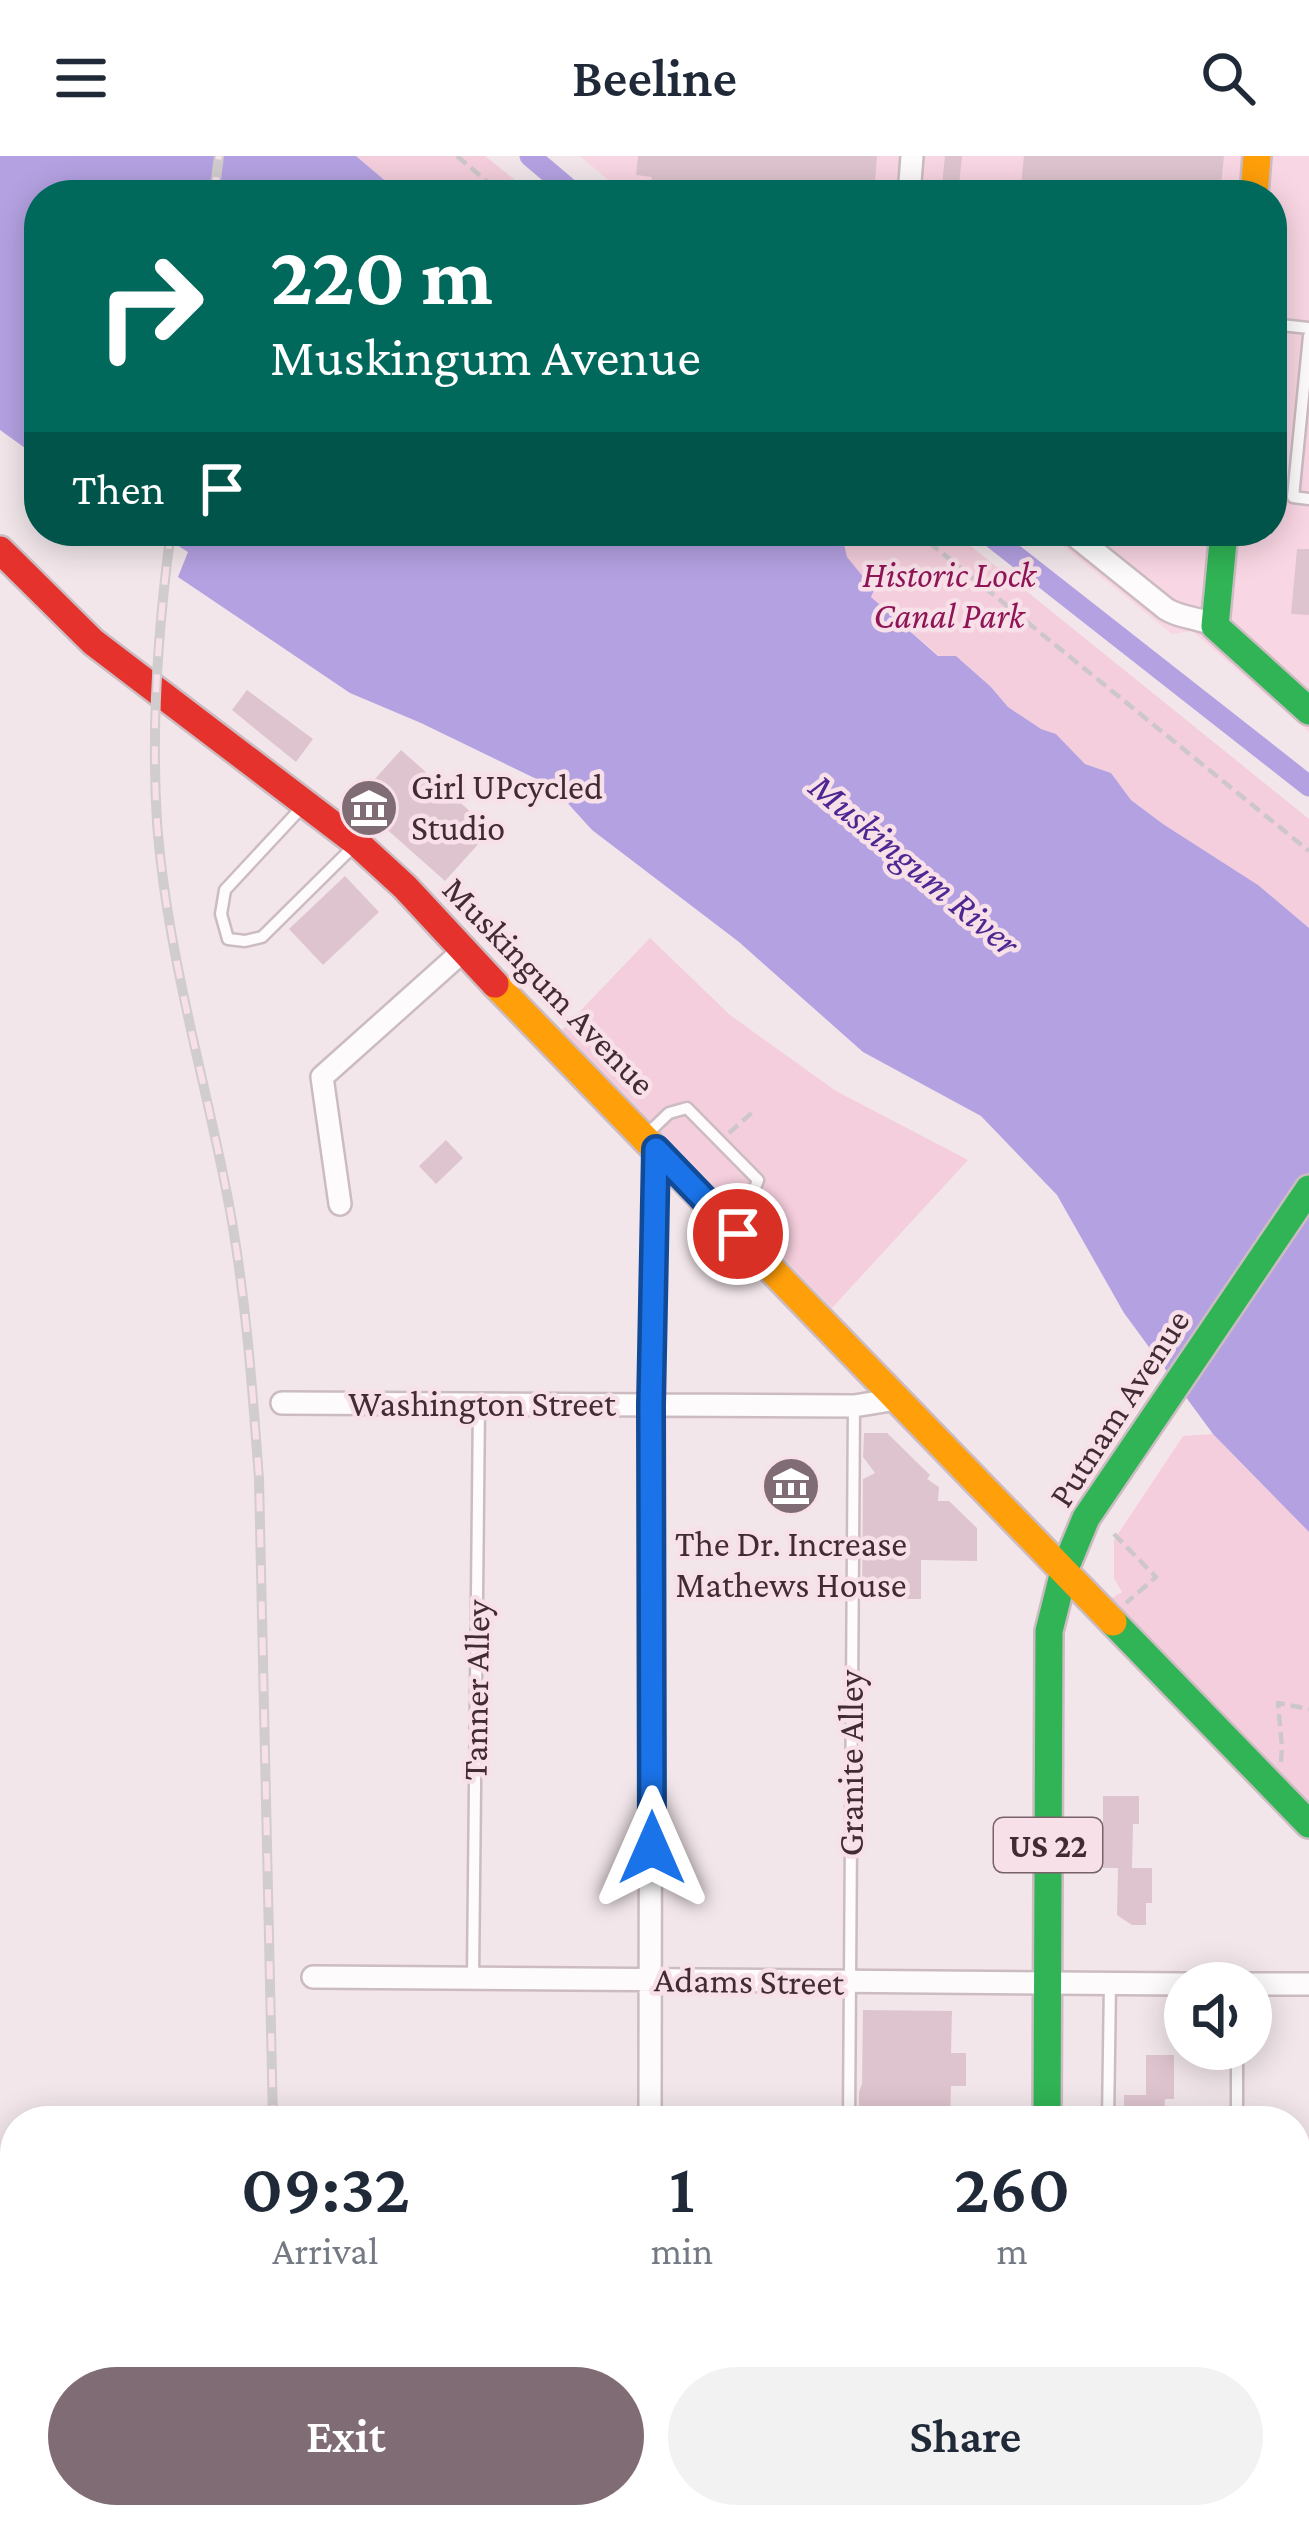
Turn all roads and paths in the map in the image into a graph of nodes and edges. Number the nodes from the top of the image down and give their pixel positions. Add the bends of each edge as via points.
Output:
1 (457, 156) edge
2 (485, 180) edge
3 (1309, 332) edge
4 (1304, 441) edge
5 (1309, 499) edge
6 (933, 546) edge
7 (1088, 546) edge
8 (1223, 546) edge
9 (0, 550) edge
10 (1215, 626) junction
11 (1309, 711) edge
12 (306, 802) junction
13 (356, 843) junction
14 (1309, 851) edge
15 (463, 951) junction
16 (755, 1110) dead end
17 (720, 1141) junction
18 (650, 1143) junction
19 (1309, 1189) edge
20 (340, 1204) dead end
21 (738, 1234) junction
22 (897, 1399) junction
23 (282, 1402) dead end
24 (479, 1404) junction
25 (651, 1405) junction
26 (854, 1406) junction
27 (1114, 1534) dead end
28 (1064, 1571) junction
29 (1126, 1603) dead end
30 (1309, 1709) edge
31 (1281, 1762) dead end
32 (1309, 1824) edge
33 (313, 1977) dead end
34 (473, 1977) junction
35 (652, 1981) junction
36 (850, 1982) junction
37 (1048, 1983) junction
38 (1110, 1983) junction
39 (1164, 1984) edge
40 (1272, 1984) edge
41 (1309, 1984) edge
42 (1238, 2070) edge
43 (650, 2106) edge
44 (849, 2106) edge
45 (1047, 2106) edge
46 (1108, 2106) edge
47 (1238, 2106) edge

1 - 2 path
3 - 4 lane
4 - 5 lane via 1293,497
6 - 14 path
7 - 10 street via 1174,614
8 - 10 street
9 - 12 street, Muskingum Avenue via 93,642
10 - 11 street
12 - 13 street, Muskingum Avenue
12 - 13 lane via 225,890 228,939 262,938
13 - 15 street, Muskingum Avenue
15 - 18 street, Muskingum Avenue
15 - 20 street via 322,1077
16 - 17 path
17 - 18 lane via 687,1108 669,1113
17 - 21 lane via 758,1180
18 - 21 street, Muskingum Avenue
18 - 25 street
19 - 28 street, Putnam Avenue / US 22 via 1086,1518
21 - 22 street, Muskingum Avenue
22 - 26 street, Washington Street
22 - 28 street, Muskingum Avenue
23 - 24 street, Washington Street
24 - 25 street, Washington Street
24 - 34 lane, Tanner Alley
25 - 26 street, Washington Street
25 - 35 street
26 - 36 lane, Granite Alley
27 - 29 path via 1156,1577
28 - 32 street, Muskingum Avenue
28 - 37 street, Putnam Avenue / US 22 via 1049,1631
30 - 31 path via 1278,1703
33 - 34 street, Adams Street
34 - 35 street, Adams Street
35 - 36 street, Adams Street
35 - 43 street
36 - 37 street, Adams Street
36 - 44 lane, Granite Alley
37 - 38 street, Adams Street
37 - 45 street, Putnam Avenue / US 22
38 - 39 street, Adams Street
38 - 46 lane
40 - 41 street
42 - 47 lane

